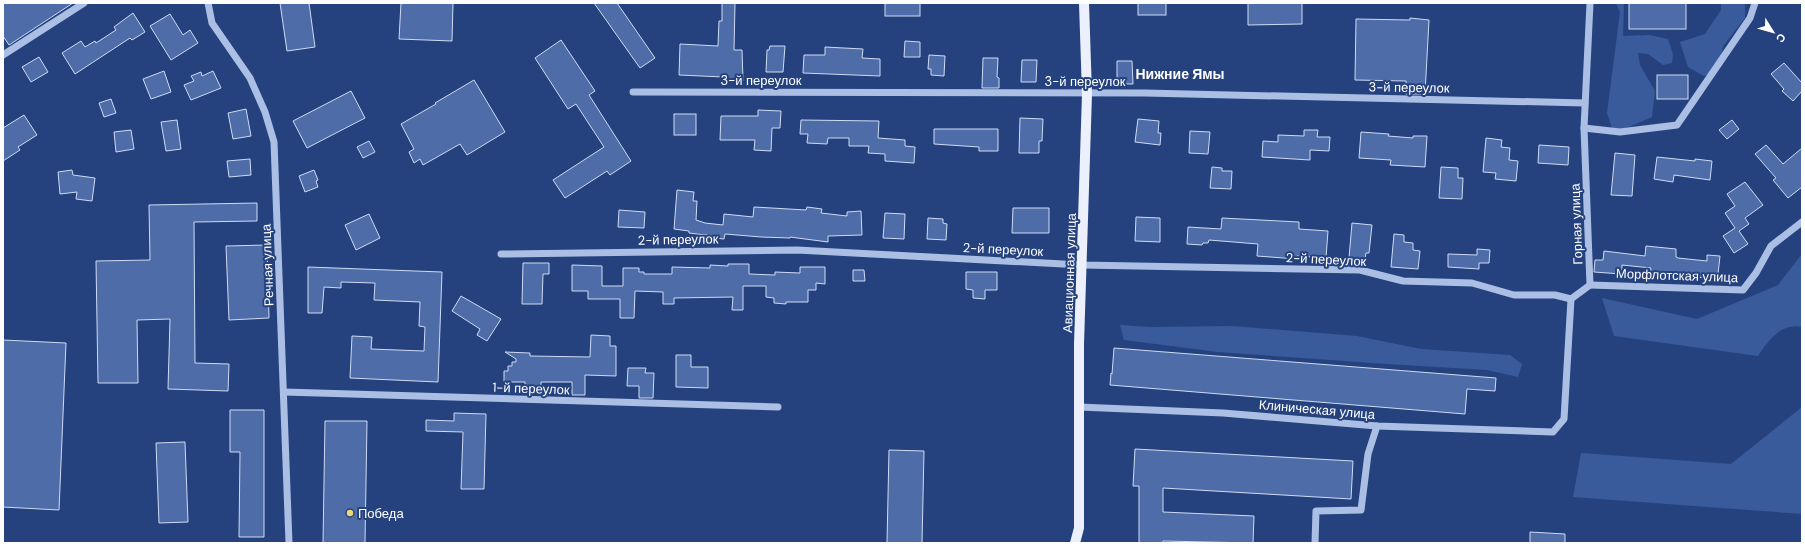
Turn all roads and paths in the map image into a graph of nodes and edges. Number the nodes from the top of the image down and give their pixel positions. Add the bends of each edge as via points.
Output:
1 (84, 3) edge
2 (208, 3) edge
3 (1084, 3) edge
4 (1590, 3) edge
5 (1755, 3) edge
6 (3, 55) edge
7 (633, 92) dead end
8 (1086, 94) junction
9 (1584, 103) junction
10 (1584, 128) junction
11 (1802, 222) edge
12 (502, 254) dead end
13 (1082, 265) junction
14 (1590, 284) junction
15 (1571, 299) junction
16 (284, 392) junction
17 (778, 407) dead end
18 (1078, 407) junction
19 (1377, 426) junction
20 (289, 543) edge
21 (1075, 543) edge
22 (1315, 543) edge

1 - 6 street
2 - 16 street, Речная улица via 212,23 250,78 266,112 274,142
3 - 8 main road, Авиационная улица
4 - 9 street, Горная улица
5 - 10 street via 1750,18 1677,125 1620,132
7 - 8 street, 3-й переулок
8 - 9 street, 3-й переулок via 1145,93
8 - 13 main road, Авиационная улица
9 - 10 street, Горная улица
10 - 14 street, Горная улица
11 - 14 street, Морфлотская улица via 1771,246 1743,290
12 - 13 street, 2-й переулок via 797,250
13 - 15 street, 2-й переулок via 1360,270 1403,281 1472,283 1514,295 1555,295
13 - 18 main road, Авиационная улица
14 - 15 street
15 - 19 street, Клиническая улица via 1564,419 1553,432
16 - 17 street, 1-й переулок
16 - 20 street, Речная улица
18 - 19 street, Клиническая улица via 1223,413
18 - 21 main road, Авиационная улица via 1079,528
19 - 22 street via 1368,454 1361,510 1316,511

